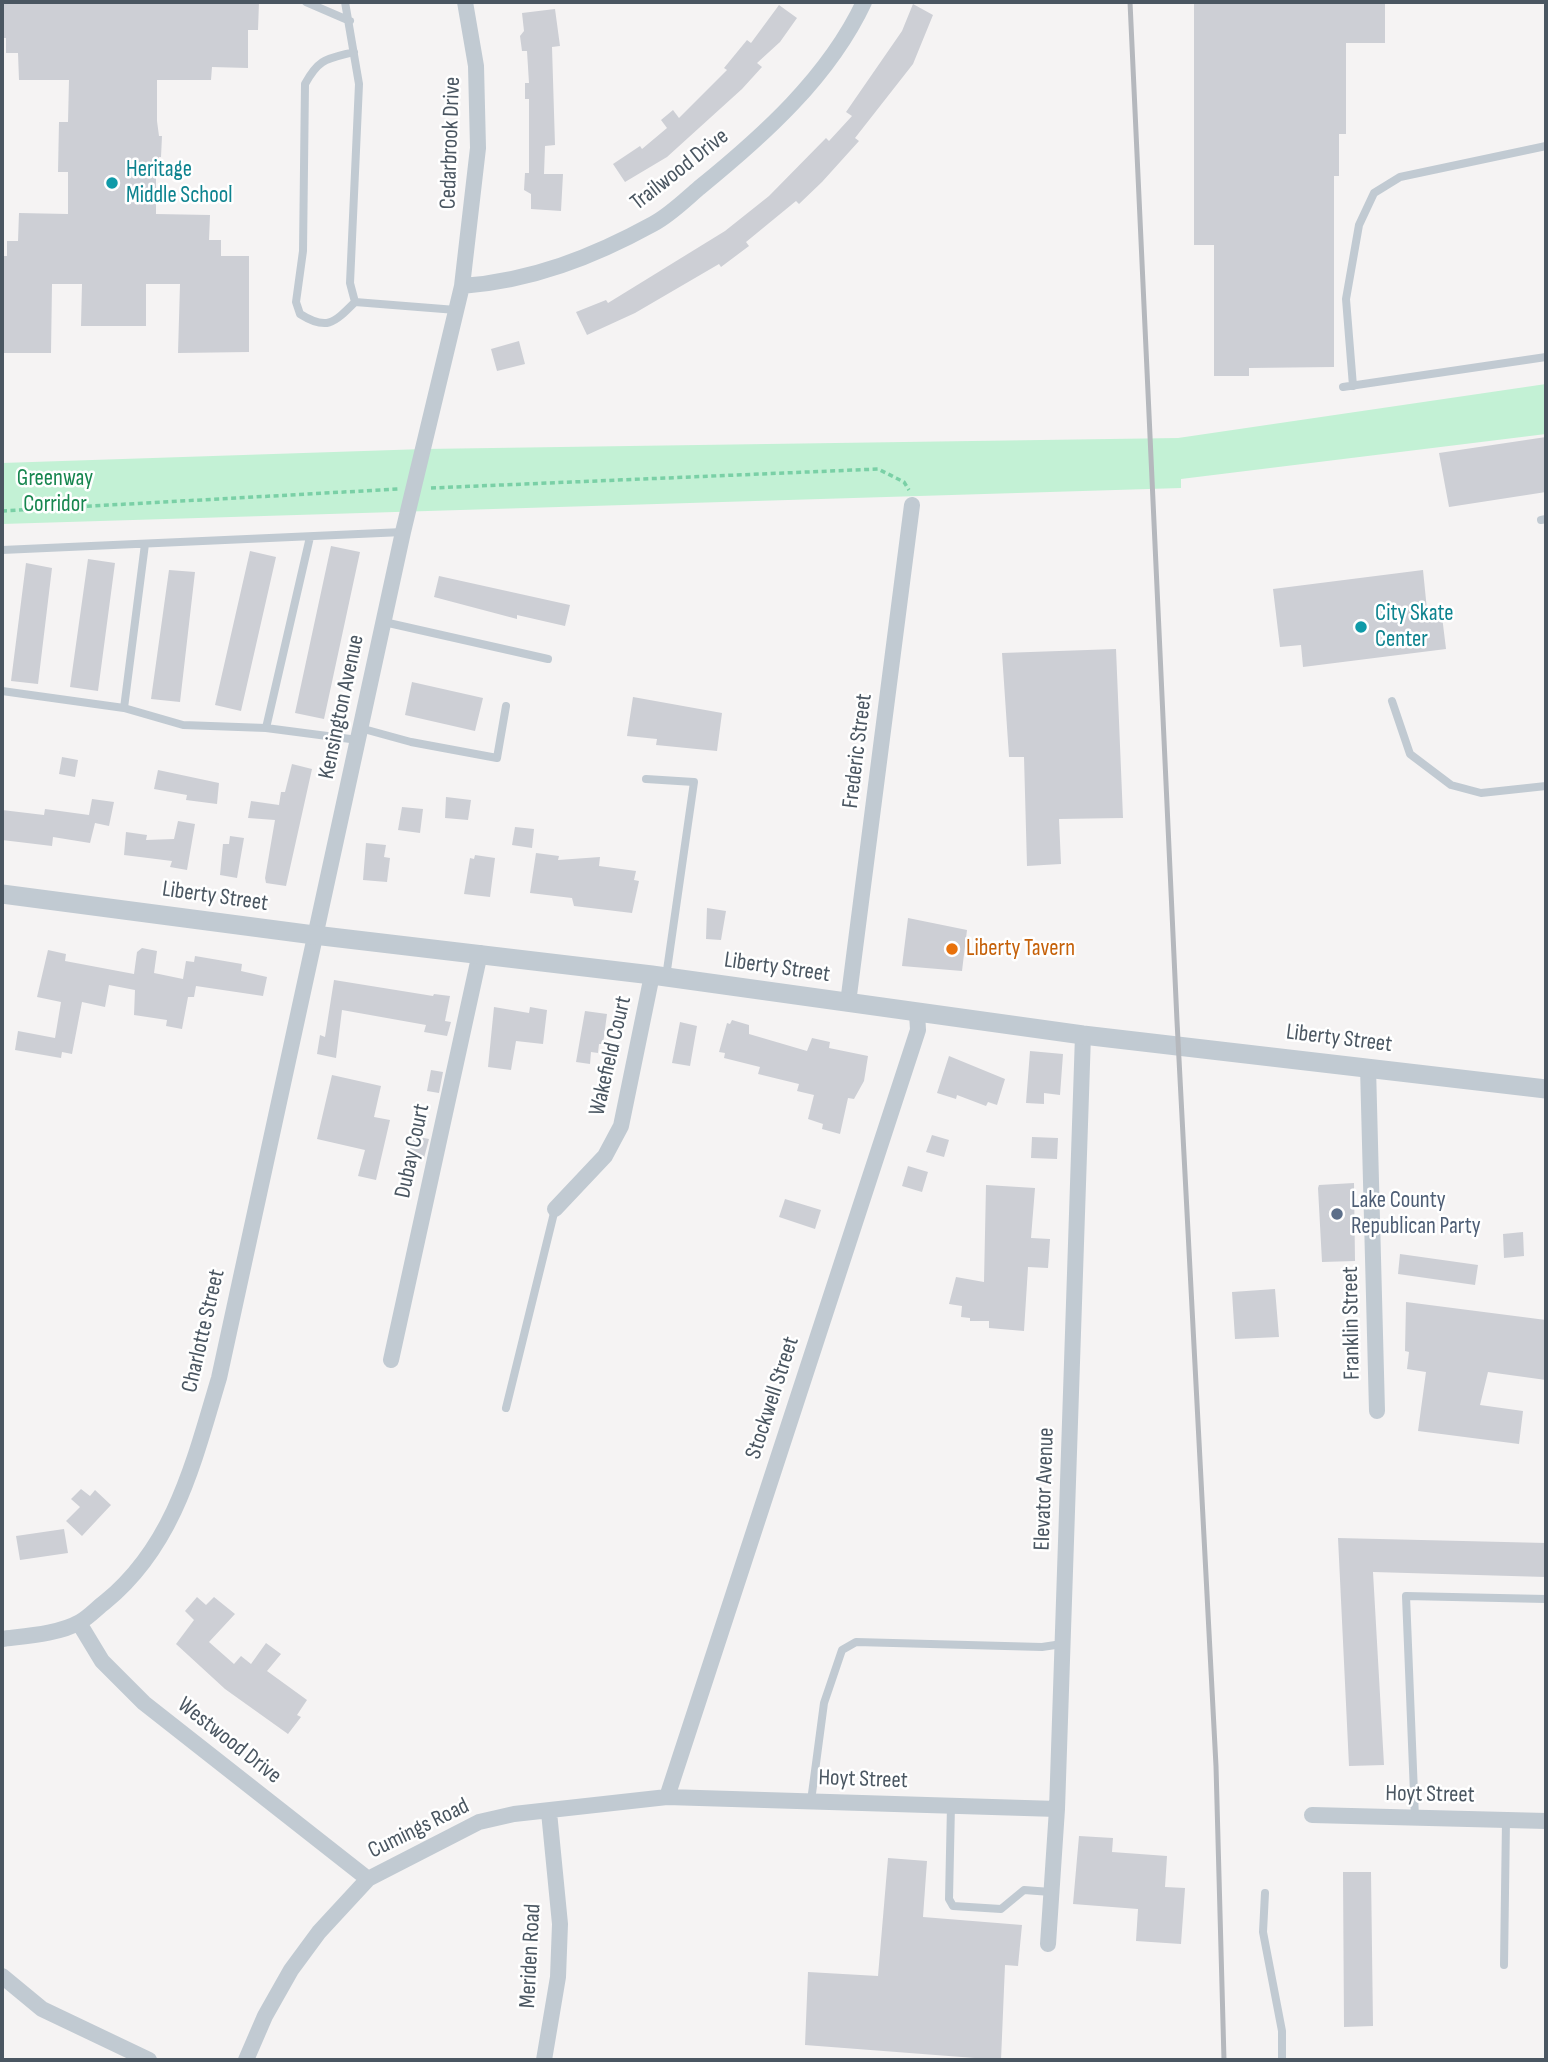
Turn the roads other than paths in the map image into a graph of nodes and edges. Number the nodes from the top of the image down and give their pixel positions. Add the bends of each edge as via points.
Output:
1 (306, 2) edge
2 (345, 2) edge
3 (465, 2) edge
4 (864, 2) edge
5 (350, 21) junction
6 (354, 52) junction
7 (1546, 146) edge
8 (462, 286) junction
9 (355, 303) junction
10 (457, 310) junction
11 (1546, 357) edge
12 (1353, 386) junction
13 (1343, 387) dead end
14 (912, 505) road end
15 (403, 533) junction
16 (310, 537) junction
17 (145, 544) junction
18 (2, 550) edge
19 (384, 622) junction
20 (548, 659) dead end
21 (2, 691) edge
22 (1392, 701) dead end
23 (506, 706) dead end
24 (124, 708) junction
25 (266, 728) junction
26 (359, 734) junction
27 (646, 779) dead end
28 (1546, 786) edge
29 (2, 894) edge
30 (314, 935) junction
31 (480, 953) junction
32 (659, 976) junction
33 (848, 1003) junction
34 (917, 1013) junction
35 (1083, 1035) junction
36 (1368, 1067) junction
37 (1546, 1090) edge
38 (555, 1209) joint
39 (391, 1360) dead end
40 (506, 1408) dead end
41 (1377, 1411) dead end
42 (1546, 1599) edge
43 (79, 1623) junction
44 (2, 1639) edge
45 (1062, 1644) junction
46 (667, 1797) junction
47 (811, 1801) junction
48 (951, 1805) junction
49 (1057, 1809) junction
50 (549, 1812) junction
51 (1312, 1815) dead end
52 (1415, 1818) junction
53 (1506, 1820) junction
54 (1546, 1821) edge
55 (368, 1879) junction
56 (1051, 1892) junction
57 (1265, 1893) dead end
58 (1048, 1944) dead end
59 (1504, 1965) dead end
60 (2, 1976) edge
61 (149, 2060) edge
62 (246, 2060) edge
63 (544, 2060) edge
64 (1282, 2060) edge

1 - 5 lane
2 - 5 lane
3 - 8 street, Cedarbrook Drive via 476,66 478,148
4 - 8 street, Trailwood Drive via 800,98 656,223 576,262 505,282
5 - 6 lane
6 - 9 lane via 359,83 350,283
6 - 9 lane via 324,60 304,84 303,251 296,302 299,314 326,324 335,322
7 - 12 lane via 1400,177 1374,193 1359,225 1346,299
8 - 10 street
9 - 10 lane
10 - 15 street, Kensington Avenue
11 - 12 lane
12 - 13 lane
14 - 33 street, Frederic Street
15 - 16 lane
15 - 19 street, Kensington Avenue
16 - 17 lane
16 - 25 lane
17 - 18 lane
17 - 24 lane
19 - 20 lane
19 - 26 street, Kensington Avenue
21 - 24 lane
22 - 28 lane via 1410,754 1451,785 1481,793
23 - 26 lane via 497,758
24 - 25 lane via 183,725
25 - 26 lane
26 - 30 street, Kensington Avenue
27 - 32 lane via 694,782
29 - 30 street, Liberty Street
30 - 31 street, Liberty Street
30 - 43 street, Charlotte Street via 219,1378 192,1466 174,1517 150,1556 122,1588
31 - 32 street, Liberty Street
31 - 39 street, Dubay Court
32 - 33 street, Liberty Street
32 - 38 street, Wakefield Court via 621,1126 605,1156
33 - 34 street, Liberty Street
34 - 35 street, Liberty Street
34 - 46 street, Stockwell Street via 918,1030
35 - 36 street, Liberty Street
35 - 45 street, Elevator Avenue
36 - 37 street, Liberty Street
36 - 41 street, Franklin Street
38 - 40 lane
42 - 52 lane via 1406,1596
43 - 44 street, Charlotte Street
43 - 55 street, Westwood Drive via 102,1661 144,1703
45 - 47 lane via 856,1642 842,1650 824,1703
45 - 49 street, Elevator Avenue
46 - 47 street, Hoyt Street
46 - 50 street, Cumings Road
47 - 48 street, Hoyt Street
48 - 49 street, Hoyt Street
48 - 56 lane via 953,1906 1001,1909 1024,1890
49 - 56 street, Elevator Avenue
50 - 55 street, Cumings Road via 479,1822
50 - 63 street, Meriden Road via 560,1924 558,1977
51 - 52 street, Hoyt Street
52 - 53 street, Hoyt Street
53 - 54 street, Hoyt Street
53 - 59 lane
55 - 62 street, Cumings Road via 291,1970
56 - 58 street, Elevator Avenue
57 - 64 lane via 1263,1932 1282,2031
60 - 61 street via 42,2009

